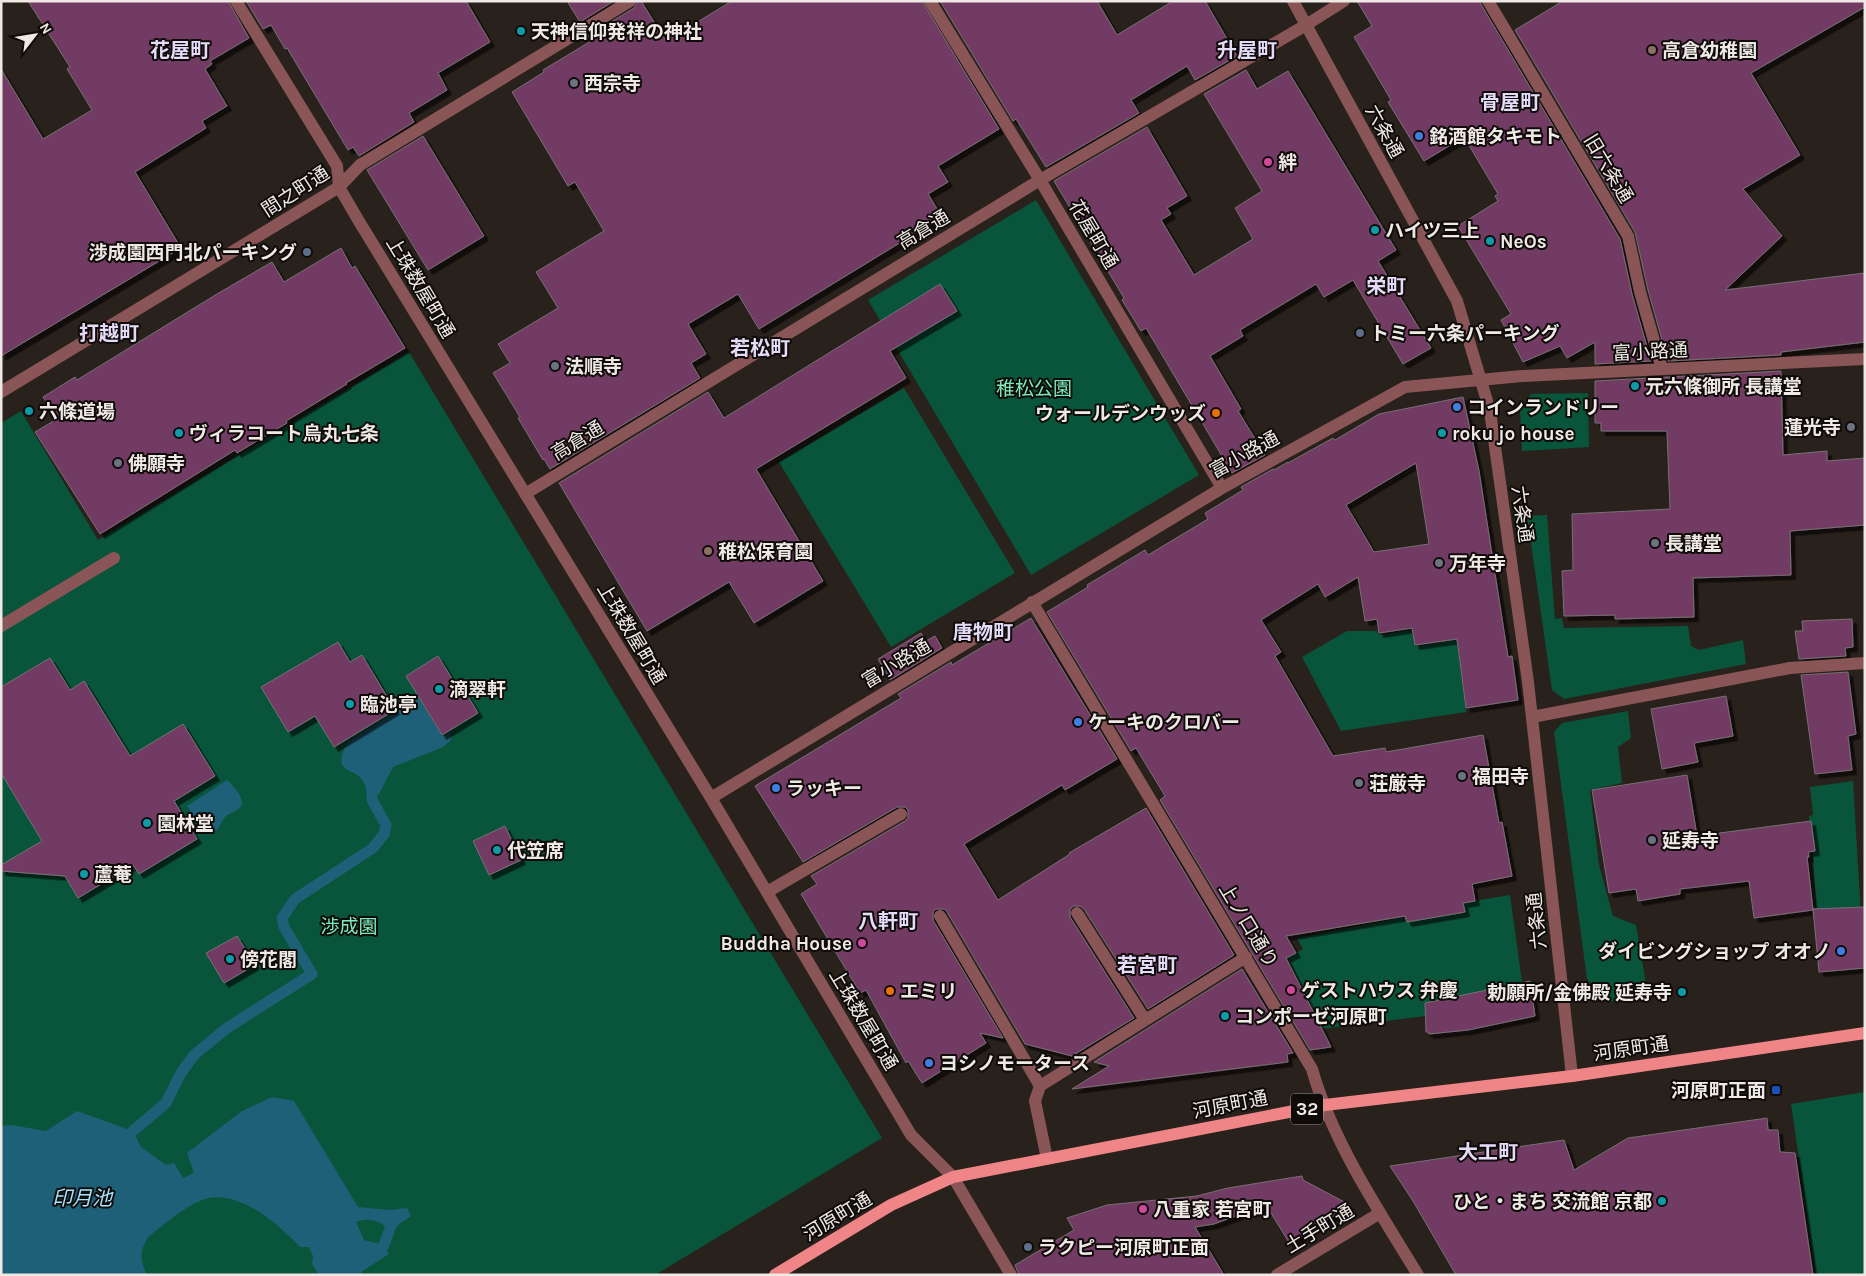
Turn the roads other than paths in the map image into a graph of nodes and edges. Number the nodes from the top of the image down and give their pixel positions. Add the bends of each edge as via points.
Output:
1 (236, 1) edge
2 (630, 1) edge
3 (930, 1) edge
4 (1293, 1) edge
5 (1344, 1) edge
6 (1488, 1) edge
7 (1306, 25) junction
8 (1040, 180) junction
9 (339, 187) junction
10 (1865, 358) edge
11 (1662, 368) junction
12 (1481, 380) junction
13 (1, 392) edge
14 (1222, 488) junction
15 (525, 494) junction
16 (114, 558) dead end
17 (1032, 602) junction
18 (1, 626) edge
19 (1865, 663) edge
20 (1532, 717) junction
21 (711, 798) junction
22 (901, 814) dead end
23 (768, 892) junction
24 (1078, 913) dead end
25 (940, 916) dead end
26 (1246, 957) junction
27 (1145, 1020) junction
28 (1865, 1033) edge
29 (1572, 1076) junction
30 (1040, 1086) junction
31 (1324, 1105) junction
32 (1047, 1159) junction
33 (953, 1177) junction
34 (1380, 1213) junction
35 (775, 1275) edge
36 (1011, 1275) edge
37 (1277, 1275) edge
38 (1418, 1275) edge

1 - 9 street, 上珠数屋町通 via 337,166
2 - 9 street, 間之町通 via 360,166
3 - 8 street, 花屋町通
4 - 7 street, 六条通
5 - 7 street, 高倉通
6 - 11 street, 旧六条通 via 1628,236
7 - 8 street, 高倉通
7 - 12 street, 六条通 via 1457,301
8 - 14 street, 花屋町通
8 - 15 street, 高倉通
9 - 13 street, 間之町通
9 - 15 street, 上珠数屋町通
10 - 11 street, 富小路通
11 - 12 street, 富小路通
12 - 14 street, 富小路通 via 1405,387
12 - 20 street, 六条通 via 1490,411
14 - 17 street, 富小路通
15 - 21 street, 上珠数屋町通
16 - 18 street
17 - 21 street, 富小路通
17 - 26 street, 上ノ口通り
19 - 20 street via 1790,668
20 - 29 street, 六条通
21 - 23 street, 上珠数屋町通
22 - 23 street
23 - 33 street, 上珠数屋町通 via 911,1135
24 - 27 street
25 - 30 street
26 - 27 street
26 - 31 street, 上ノ口通り via 1312,1069
27 - 30 street
28 - 29 main road, 河原町通 / 32
29 - 31 main road, 河原町通 / 32
30 - 32 street via 1035,1101
31 - 32 main road, 河原町通 / 32
31 - 34 street, 上ノ口通り
32 - 33 main road, 河原町通 / 32
33 - 35 main road, 河原町通 / 32 via 891,1205
33 - 36 street, 上珠数屋町通
34 - 37 street, 土手町通
34 - 38 street, 上ノ口通り

